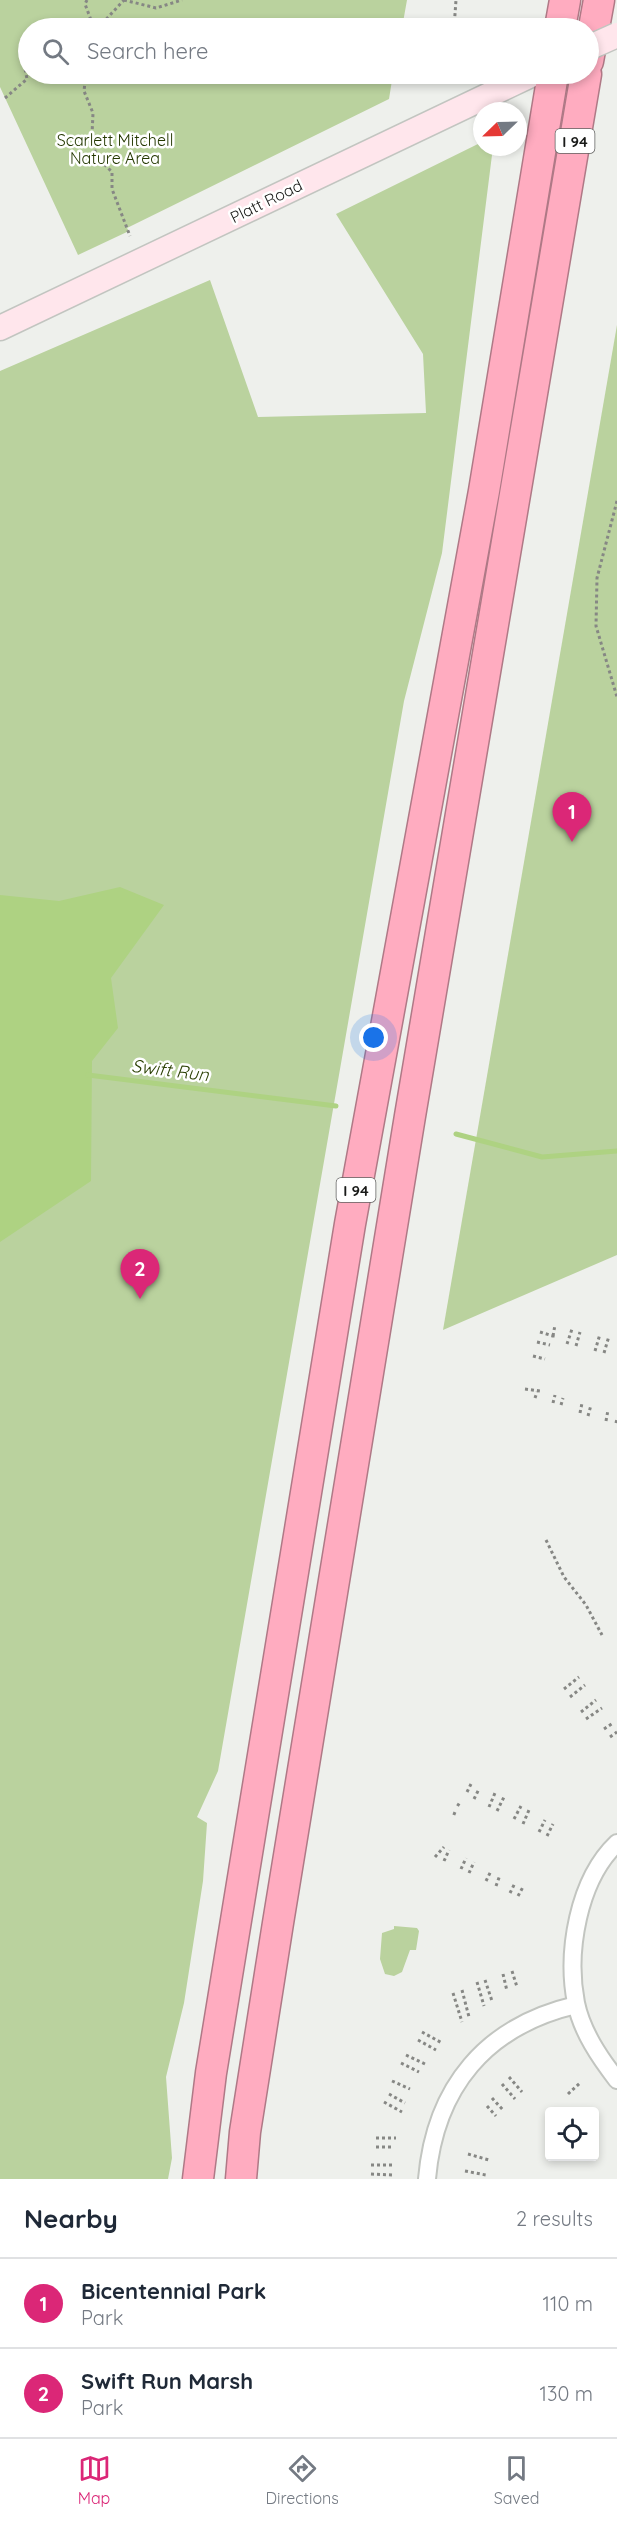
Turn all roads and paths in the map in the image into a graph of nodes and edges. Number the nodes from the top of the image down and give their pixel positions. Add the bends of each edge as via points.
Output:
1 (87, 0) edge
2 (124, 0) edge
3 (182, 0) edge
4 (456, 0) edge
5 (565, 0) edge
6 (599, 0) edge
7 (91, 18) edge
8 (106, 18) edge
9 (455, 18) edge
10 (562, 18) edge
11 (596, 18) edge
12 (617, 35) edge
13 (599, 43) edge
14 (21, 84) edge
15 (85, 84) edge
16 (511, 84) edge
17 (551, 84) edge
18 (584, 84) edge
19 (5, 98) dead end
20 (130, 236) dead end
21 (0, 328) edge
22 (617, 501) edge
23 (617, 697) edge
24 (555, 1325) dead end
25 (572, 1329) dead end
26 (540, 1332) dead end
27 (580, 1332) dead end
28 (600, 1334) dead end
29 (609, 1336) dead end
30 (537, 1342) dead end
31 (567, 1344) dead end
32 (550, 1345) dead end
33 (576, 1346) dead end
34 (595, 1351) dead end
35 (604, 1353) dead end
36 (533, 1356) dead end
37 (545, 1359) dead end
38 (526, 1395) dead end
39 (555, 1395) dead end
40 (535, 1398) dead end
41 (563, 1398) dead end
42 (553, 1403) dead end
43 (582, 1403) dead end
44 (561, 1405) dead end
45 (591, 1406) dead end
46 (608, 1410) dead end
47 (580, 1413) dead end
48 (588, 1416) dead end
49 (606, 1421) dead end
50 (546, 1540) dead end
51 (602, 1635) dead end
52 (579, 1677) dead end
53 (585, 1685) dead end
54 (564, 1689) dead end
55 (570, 1697) dead end
56 (596, 1700) dead end
57 (602, 1708) dead end
58 (581, 1712) dead end
59 (586, 1719) dead end
60 (613, 1723) dead end
61 (604, 1729) dead end
62 (617, 1732) edge
63 (610, 1737) dead end
64 (471, 1784) dead end
65 (479, 1789) dead end
66 (466, 1793) dead end
67 (495, 1793) dead end
68 (504, 1797) dead end
69 (474, 1799) dead end
70 (457, 1804) dead end
71 (521, 1806) dead end
72 (462, 1807) dead end
73 (489, 1807) dead end
74 (529, 1810) dead end
75 (497, 1811) dead end
76 (453, 1813) dead end
77 (458, 1815) dead end
78 (514, 1820) dead end
79 (545, 1820) dead end
80 (523, 1824) dead end
81 (553, 1824) dead end
82 (539, 1832) dead end
83 (547, 1836) dead end
84 (617, 1843) edge
85 (440, 1849) dead end
86 (449, 1850) dead end
87 (435, 1857) dead end
88 (466, 1858) dead end
89 (444, 1861) dead end
90 (474, 1862) dead end
91 (461, 1869) dead end
92 (491, 1871) dead end
93 (469, 1873) dead end
94 (500, 1875) dead end
95 (486, 1881) dead end
96 (514, 1883) dead end
97 (495, 1886) dead end
98 (523, 1887) dead end
99 (510, 1893) dead end
100 (518, 1896) dead end
101 (512, 1971) dead end
102 (503, 1974) dead end
103 (485, 1980) dead end
104 (477, 1982) dead end
105 (517, 1987) dead end
106 (462, 1990) dead end
107 (507, 1990) dead end
108 (453, 1993) dead end
109 (492, 2001) dead end
110 (576, 2005) junction
111 (484, 2006) dead end
112 (469, 2017) dead end
113 (462, 2022) dead end
114 (422, 2032) dead end
115 (418, 2040) dead end
116 (442, 2043) dead end
117 (436, 2050) dead end
118 (406, 2055) dead end
119 (401, 2063) dead end
120 (425, 2064) dead end
121 (420, 2072) dead end
122 (509, 2077) dead end
123 (617, 2080) edge
124 (392, 2081) dead end
125 (580, 2083) dead end
126 (502, 2084) dead end
127 (410, 2089) dead end
128 (522, 2092) dead end
129 (389, 2094) dead end
130 (568, 2094) dead end
131 (492, 2098) dead end
132 (515, 2098) dead end
133 (384, 2102) dead end
134 (405, 2103) dead end
135 (487, 2106) dead end
136 (503, 2110) dead end
137 (402, 2112) dead end
138 (496, 2116) dead end
139 (376, 2138) dead end
140 (396, 2138) dead end
141 (375, 2147) dead end
142 (394, 2147) dead end
143 (468, 2154) dead end
144 (489, 2160) dead end
145 (371, 2165) dead end
146 (393, 2165) dead end
147 (465, 2170) dead end
148 (371, 2174) dead end
149 (392, 2175) dead end
150 (486, 2175) dead end
151 (198, 2179) edge
152 (241, 2179) edge
153 (427, 2179) edge

1 - 7 path
2 - 3 path via 156,8
2 - 8 path
4 - 9 path
5 - 10 highway
6 - 11 highway
12 - 13 main road, bridge
14 - 19 path
15 - 20 path via 84,92 93,113 96,156 112,172 112,189
16 - 21 main road, Platt Road
17 - 151 highway, I 94 via 484,491 350,1224 213,2061
18 - 152 highway, I 94 via 406,1139 278,1923
22 - 23 path via 597,578 596,626
24 - 26 path via 553,1338
25 - 31 path
27 - 33 path
28 - 34 path
29 - 35 path
30 - 32 path
36 - 37 path
38 - 40 path via 527,1389 538,1392
39 - 42 path
41 - 44 path
43 - 47 path
45 - 48 path
46 - 49 path
50 - 51 path via 564,1577 586,1605
52 - 54 path
53 - 55 path
56 - 58 path
57 - 59 path
60 - 61 path
62 - 63 path
64 - 66 path
65 - 69 path
67 - 73 path
68 - 75 path
70 - 72 path
71 - 78 path
74 - 80 path
76 - 77 path
79 - 82 path
81 - 83 path
84 - 110 street via 592,1877 578,1923
85 - 87 path
86 - 89 path
88 - 91 path
90 - 93 path
92 - 95 path
94 - 97 path
96 - 99 path
98 - 100 path
101 - 105 path
102 - 107 path
103 - 109 path
104 - 111 path
106 - 112 path
108 - 113 path
110 - 123 street via 587,2033
110 - 153 street via 539,2017 503,2036 473,2059 457,2081 436,2124
114 - 116 path
115 - 117 path
118 - 120 path
119 - 121 path
122 - 128 path
124 - 127 path
125 - 130 path
126 - 132 path
129 - 134 path
131 - 136 path
133 - 137 path
135 - 138 path
139 - 140 path
141 - 142 path
143 - 144 path
145 - 146 path
147 - 150 path
148 - 149 path

